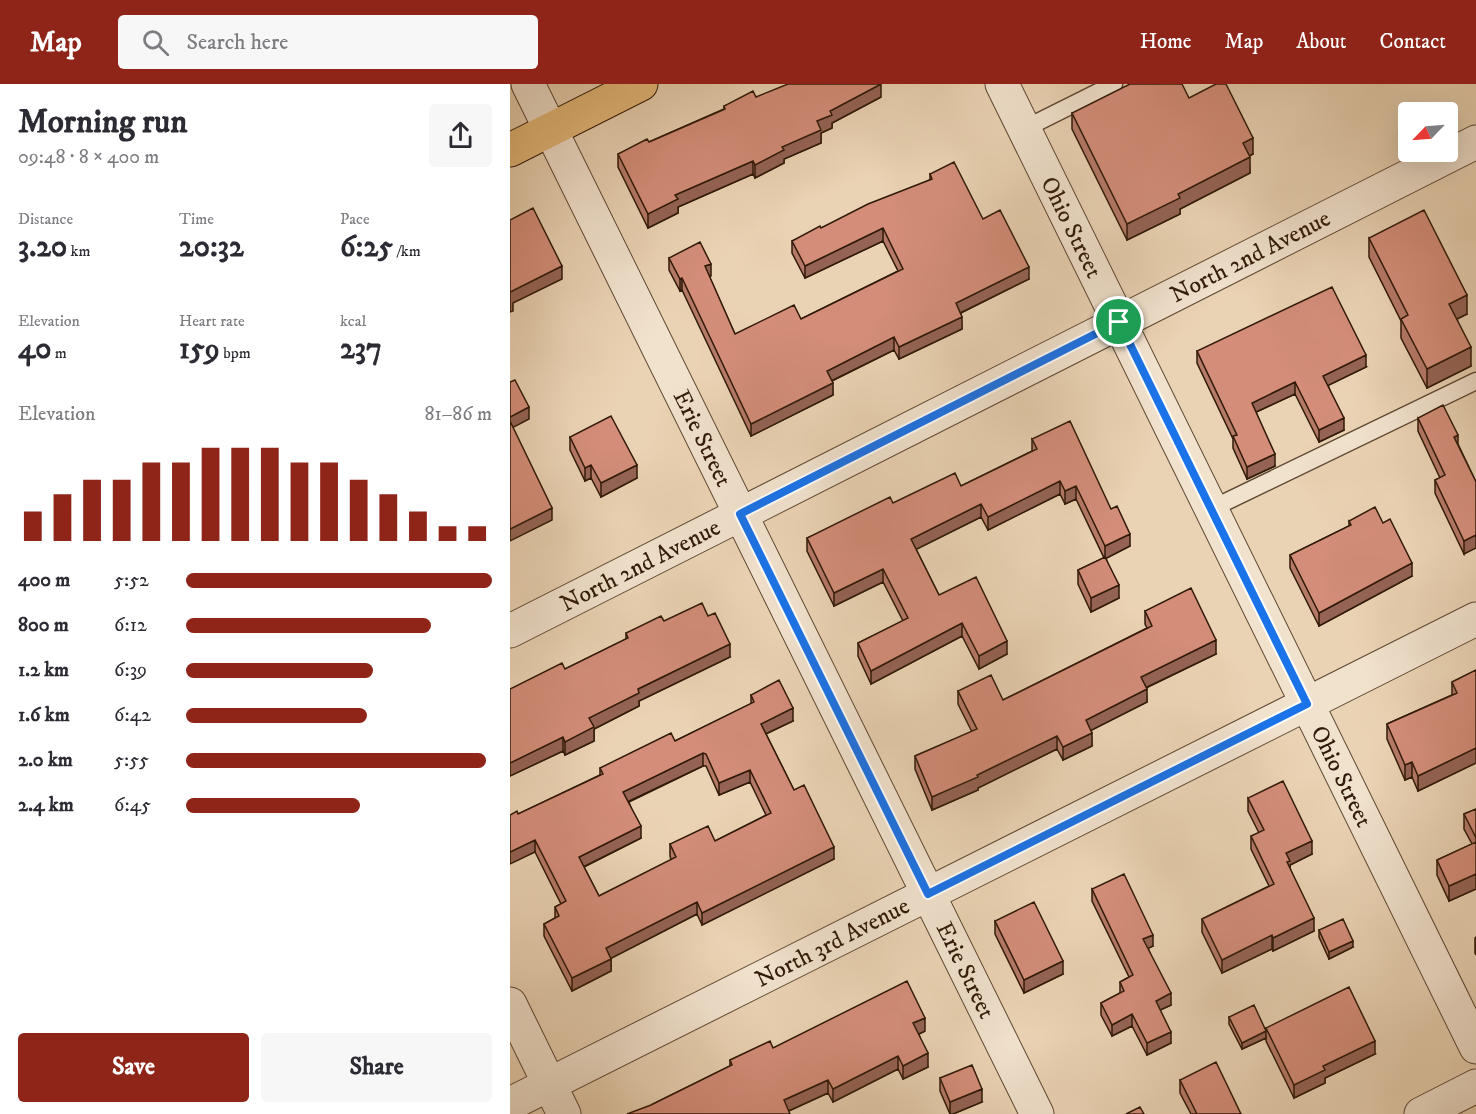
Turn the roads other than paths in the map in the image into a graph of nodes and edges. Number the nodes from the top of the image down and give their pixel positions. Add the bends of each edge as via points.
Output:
1 (528, 84) edge
2 (641, 84) edge
3 (1002, 84) edge
4 (1114, 84) edge
5 (551, 129) junction
6 (1024, 129) junction
7 (1476, 142) edge
8 (510, 150) edge
9 (1119, 322) junction
10 (1476, 381) edge
11 (1211, 508) junction
12 (740, 514) junction
13 (1476, 619) edge
14 (510, 631) edge
15 (1307, 704) junction
16 (928, 894) junction
17 (510, 1004) edge
18 (1476, 1047) edge
19 (549, 1084) junction
20 (1476, 1086) edge
21 (510, 1104) edge
22 (564, 1114) edge
23 (1037, 1114) edge
24 (1421, 1114) edge

1 - 5 street, Erie Street
2 - 5 main road
3 - 6 street, Ohio Street
4 - 6 lane
5 - 8 main road
5 - 12 street, Erie Street
6 - 9 street, Ohio Street
7 - 9 street, North 2nd Avenue
9 - 11 street, Ohio Street
9 - 12 street, North 2nd Avenue
10 - 11 lane
11 - 15 street, Ohio Street
12 - 14 street, North 2nd Avenue
12 - 16 street, Erie Street
13 - 15 street, North 3rd Avenue
15 - 16 street, North 3rd Avenue
15 - 18 street, Ohio Street
16 - 19 street, North 3rd Avenue
16 - 23 street, Erie Street
17 - 19 street
19 - 21 street, North 3rd Avenue
19 - 22 street
20 - 24 street

